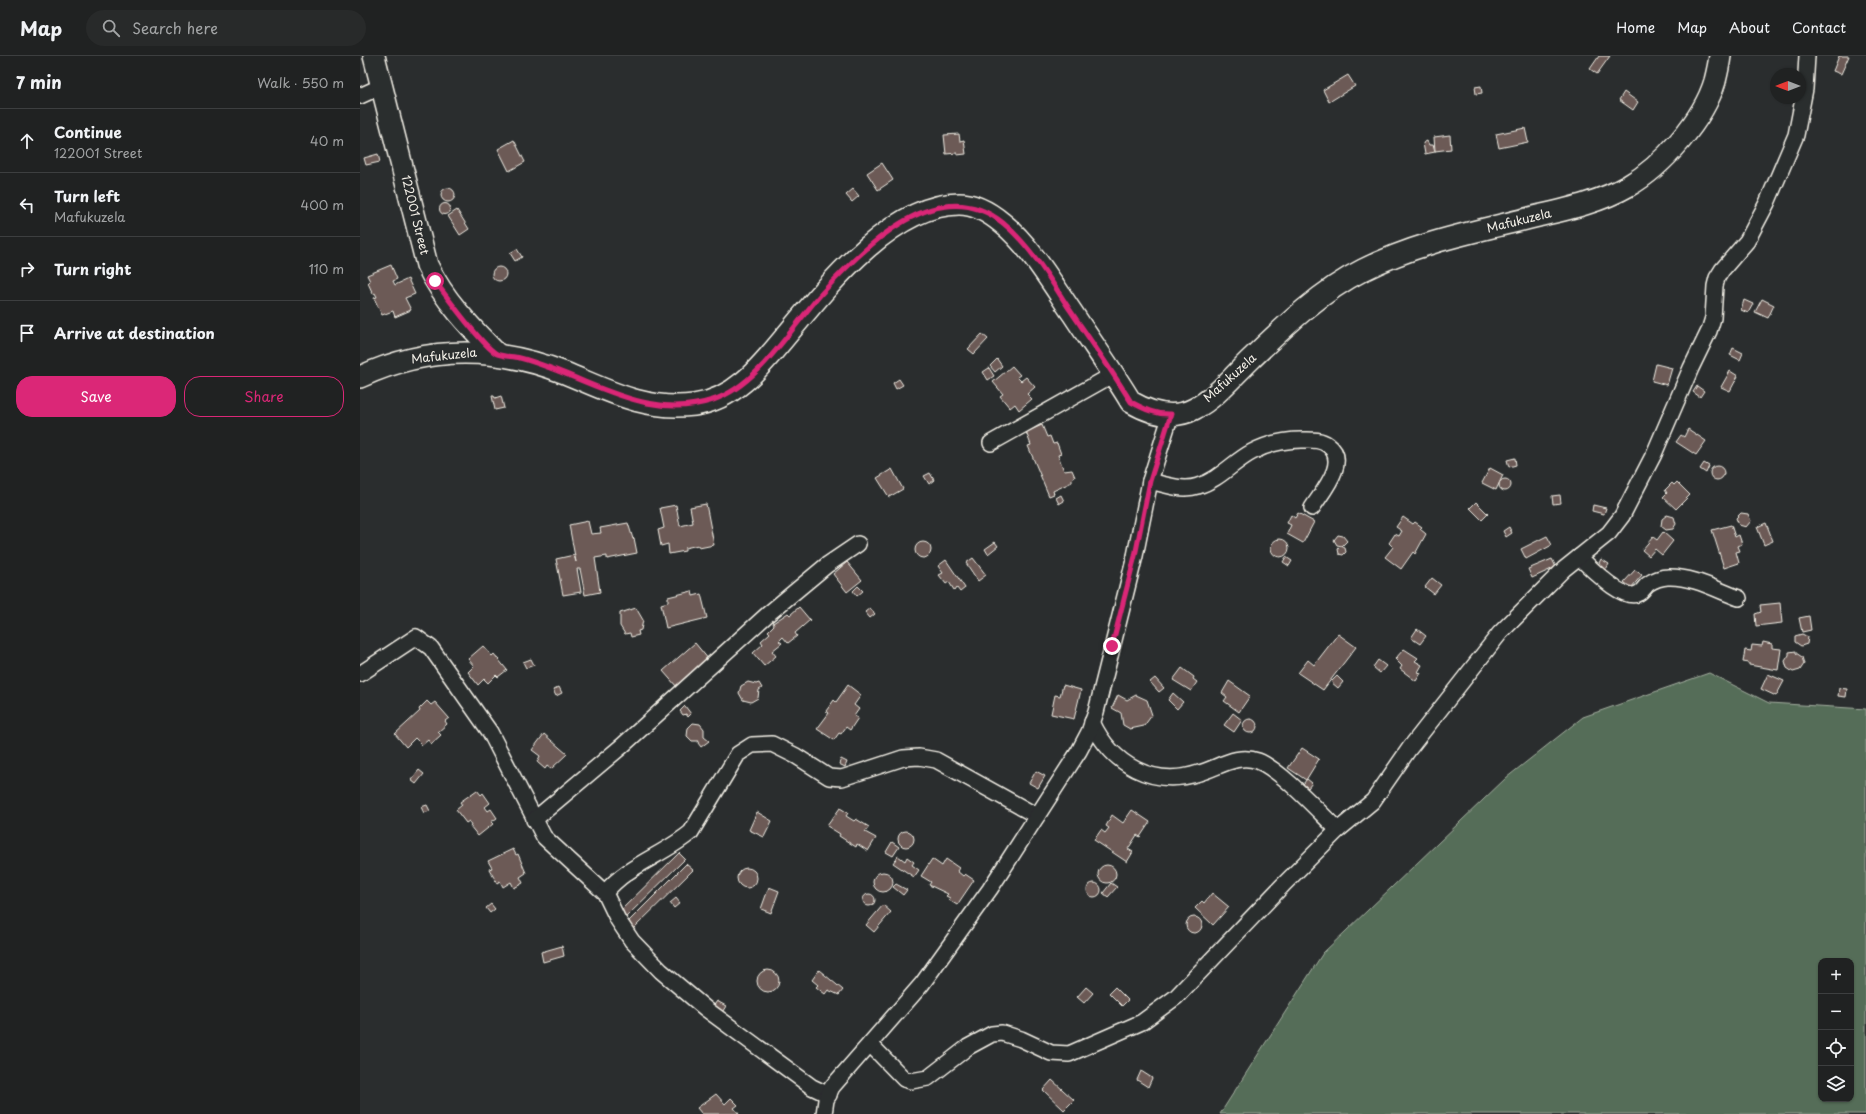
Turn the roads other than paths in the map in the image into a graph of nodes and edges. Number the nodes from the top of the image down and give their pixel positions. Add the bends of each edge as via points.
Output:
1 (374, 56) edge
2 (1720, 56) edge
3 (1807, 56) edge
4 (382, 86) junction
5 (360, 96) edge
6 (497, 354) junction
7 (1114, 374) junction
8 (360, 377) edge
9 (1171, 414) junction
10 (990, 443) dead end
11 (1150, 481) junction
12 (1312, 508) dead end
13 (858, 544) dead end
14 (1579, 557) junction
15 (1739, 598) dead end
16 (360, 674) edge
17 (1092, 722) junction
18 (1036, 816) junction
19 (534, 820) junction
20 (1338, 830) junction
21 (606, 893) junction
22 (870, 1044) junction
23 (829, 1095) junction
24 (824, 1114) edge

1 - 4 main road, 122001 Street
2 - 9 main road, Mafukuzela via 1715,82 1688,133 1653,168 1628,186 1602,198 1435,241 1392,256 1361,271 1320,297 1281,330 1210,398 1194,409
3 - 14 street via 1805,89 1796,135 1767,203 1747,241 1717,278 1713,318 1709,331 1654,454 1622,516 1609,533
4 - 5 street
4 - 6 main road, 122001 Street via 427,265 448,298
6 - 7 main road, Mafukuzela via 520,358 563,372 623,398 657,406 697,405 715,400 730,393 759,369 823,292 885,234 912,216 936,207 960,204 987,212 1004,224 1031,253
6 - 8 main road, Mafukuzela via 465,352 428,356 399,362
7 - 9 main road, Mafukuzela via 1131,402 1145,410 1162,415
7 - 10 street
9 - 11 street
11 - 12 street via 1168,486 1196,487 1214,479 1251,452 1270,444 1314,440 1323,442 1333,449 1336,460 1335,471
11 - 17 street via 1135,556
13 - 19 street via 827,565 768,614 622,746
14 - 15 street via 1610,584 1631,596 1658,579 1676,577
14 - 20 street via 1500,633 1409,749 1373,801
16 - 19 street via 416,637 431,648 490,732
17 - 18 street via 1079,751
17 - 20 street via 1108,749 1123,762 1144,773 1169,778 1198,774 1227,762 1256,760 1278,774
18 - 21 street via 936,760 903,758 842,778 829,777 772,744 752,745 738,754 691,832 632,869
18 - 22 street via 990,889 922,984
19 - 21 street via 544,838
20 - 22 street via 1176,997 1142,1022 1069,1054 1051,1053 1021,1039 1002,1033 992,1034 968,1047 928,1078 918,1080 904,1079
21 - 23 street via 618,920 632,941 661,971 706,1010 812,1087
22 - 23 street via 832,1087
23 - 24 street

